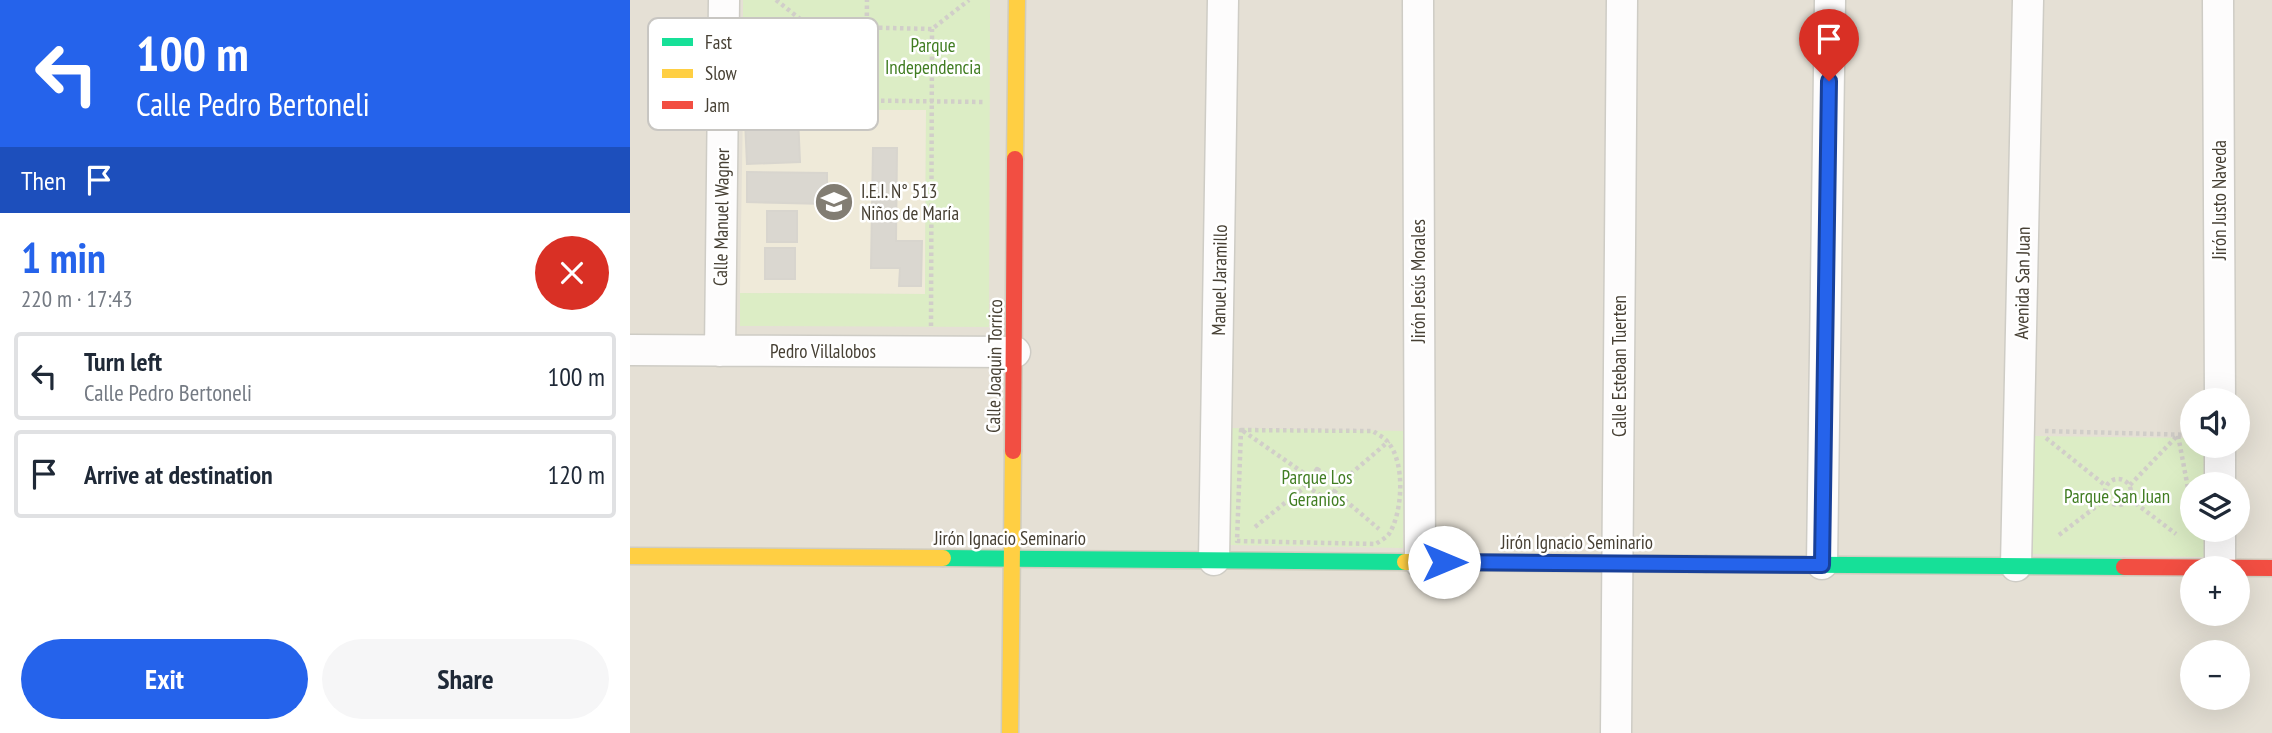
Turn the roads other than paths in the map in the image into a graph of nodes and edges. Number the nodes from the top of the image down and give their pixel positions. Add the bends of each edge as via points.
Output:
1 (724, 0) edge
2 (1017, 0) edge
3 (1223, 0) edge
4 (1418, 0) edge
5 (1622, 0) edge
6 (1830, 0) edge
7 (2028, 0) edge
8 (2218, 0) edge
9 (724, 18) edge
10 (723, 130) edge
11 (630, 350) edge
12 (720, 351) junction
13 (1015, 352) junction
14 (2220, 388) edge
15 (630, 556) edge
16 (1013, 559) junction
17 (1214, 560) junction
18 (1420, 562) junction
19 (1617, 563) junction
20 (1822, 565) junction
21 (2017, 566) junction
22 (2180, 568) edge
23 (2250, 568) edge
24 (2272, 568) edge
25 (1010, 733) edge
26 (1616, 733) edge

1 - 9 street, Calle Manuel Wagner
2 - 13 street, Calle Joaquin Torrico
3 - 17 street, Manuel Jaramillo via 1229,429
4 - 18 street, Jirón Jesús Morales
5 - 19 street, Calle Esteban Tuerten
6 - 20 street
7 - 21 street, Avenida San Juan
8 - 14 street, Jirón Justo Naveda
10 - 12 street, Calle Manuel Wagner
11 - 12 street, Pedro Villalobos
12 - 13 street, Pedro Villalobos
13 - 16 street, Calle Joaquin Torrico
15 - 16 street, Jirón Ignacio Seminario
16 - 17 street, Jirón Ignacio Seminario
16 - 25 street, Calle Joaquin Torrico
17 - 18 street, Jirón Ignacio Seminario
18 - 19 street, Jirón Ignacio Seminario
19 - 20 street, Jirón Ignacio Seminario
19 - 26 street, Calle Esteban Tuerten
20 - 21 street, Jirón Ignacio Seminario
21 - 22 street, Jirón Ignacio Seminario
23 - 24 street, Jirón Ignacio Seminario

